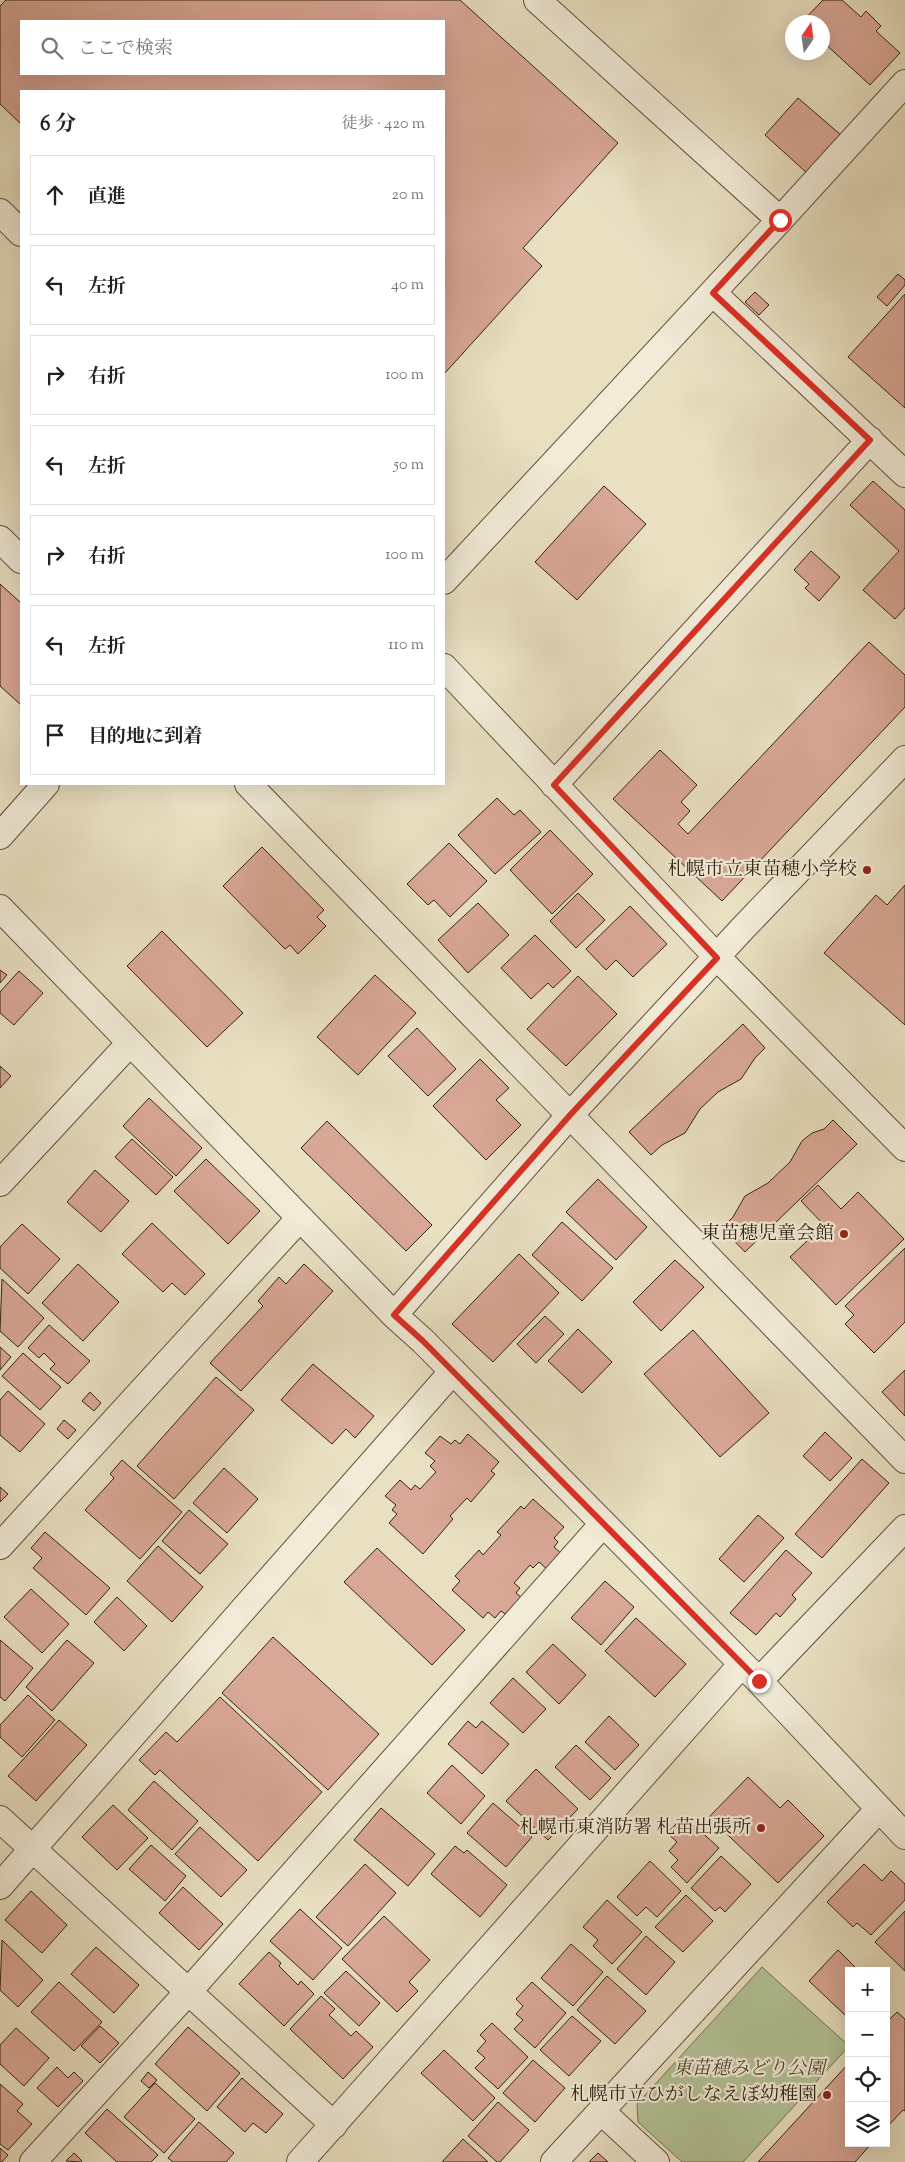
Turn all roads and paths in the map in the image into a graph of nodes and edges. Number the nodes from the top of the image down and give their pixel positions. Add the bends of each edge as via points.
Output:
1 (537, 0) edge
2 (905, 82) edge
3 (0, 212) edge
4 (780, 220) junction
5 (20, 232) edge
6 (713, 293) junction
7 (870, 440) junction
8 (905, 474) edge
9 (0, 539) edge
10 (20, 559) edge
11 (445, 580) edge
12 (445, 668) edge
13 (905, 759) edge
14 (45, 785) edge
15 (249, 785) edge
16 (554, 785) junction
17 (0, 836) edge
18 (0, 908) edge
19 (717, 958) junction
20 (130, 1043) junction
21 (571, 1114) junction
22 (905, 1148) edge
23 (0, 1183) edge
24 (300, 1218) junction
25 (394, 1315) junction
26 (452, 1371) junction
27 (905, 1460) edge
28 (602, 1525) junction
29 (905, 1528) edge
30 (0, 1546) edge
31 (750, 1672) junction
32 (879, 1809) junction
33 (0, 1820) edge
34 (905, 1836) edge
35 (33, 1850) junction
36 (0, 1886) edge
37 (188, 1992) junction
38 (601, 2111) junction
39 (334, 2125) junction
40 (34, 2162) edge
41 (300, 2162) edge
42 (554, 2162) edge
43 (656, 2162) edge

1 - 4 street
2 - 4 street
3 - 5 street
4 - 6 street
6 - 7 street
6 - 11 street
7 - 8 street
7 - 16 street
9 - 10 street
12 - 16 street
13 - 19 street
14 - 17 street
15 - 21 street
16 - 19 street
18 - 20 street
19 - 21 street
19 - 22 street
20 - 23 street
20 - 24 street
21 - 25 street
21 - 27 street
24 - 25 street
24 - 30 street
25 - 26 street
26 - 28 street
26 - 35 street
28 - 31 street
28 - 37 street
29 - 31 street
31 - 32 street
31 - 39 street
32 - 34 street
32 - 38 street
33 - 35 street
35 - 36 street
35 - 37 street
37 - 39 street
37 - 40 street
38 - 42 street
38 - 43 street
39 - 41 street

